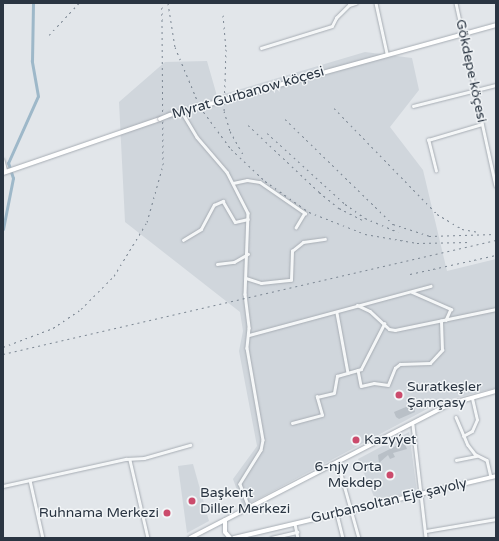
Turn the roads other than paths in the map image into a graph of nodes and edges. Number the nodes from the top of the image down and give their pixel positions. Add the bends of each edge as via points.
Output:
1 (356, 3) edge
2 (376, 3) edge
3 (456, 3) edge
4 (496, 25) edge
5 (462, 34) junction
6 (261, 48) dead end
7 (387, 53) junction
8 (496, 85) edge
9 (475, 90) junction
10 (413, 106) dead end
11 (182, 112) junction
12 (482, 124) junction
13 (3, 160) edge
14 (436, 171) dead end
15 (4, 172) edge
16 (233, 183) junction
17 (496, 186) edge
18 (248, 219) junction
19 (296, 228) dead end
20 (325, 239) dead end
21 (183, 240) dead end
22 (248, 254) junction
23 (217, 264) dead end
24 (246, 278) junction
25 (431, 286) dead end
26 (410, 291) junction
27 (354, 305) junction
28 (496, 309) edge
29 (337, 313) junction
30 (446, 320) junction
31 (441, 321) junction
32 (384, 324) junction
33 (248, 335) junction
34 (358, 370) junction
35 (348, 373) junction
36 (496, 391) edge
37 (472, 397) junction
38 (456, 417) dead end
39 (292, 423) dead end
40 (413, 425) junction
41 (463, 436) junction
42 (190, 445) dead end
43 (477, 456) junction
44 (130, 460) junction
45 (456, 460) dead end
46 (338, 463) junction
47 (496, 476) edge
48 (491, 477) junction
49 (30, 480) junction
50 (3, 486) edge
51 (421, 494) junction
52 (249, 508) junction
53 (352, 510) junction
54 (337, 514) junction
55 (496, 519) edge
56 (225, 520) junction
57 (295, 524) junction
58 (425, 531) junction
59 (297, 532) junction
60 (43, 538) edge
61 (148, 538) edge
62 (190, 538) edge
63 (230, 538) edge
64 (234, 538) edge
65 (272, 538) edge
66 (298, 538) edge
67 (343, 538) edge
68 (359, 538) edge
69 (426, 538) edge

1 - 6 street via 349,5 332,26
2 - 7 street
3 - 5 street, Gökdepe köçesi
4 - 5 street, Myrat Gurbanow köçesi
5 - 7 street, Myrat Gurbanow köçesi
5 - 9 street, Gökdepe köçesi
7 - 11 street, Myrat Gurbanow köçesi
8 - 9 street
9 - 10 street
9 - 12 street, Gökdepe köçesi
11 - 15 street, Myrat Gurbanow köçesi, bridge
11 - 16 street via 197,137 211,150
12 - 14 street via 428,140
12 - 17 street, Gökdepe köçesi
13 - 15 street
16 - 18 street
16 - 19 street via 247,180 260,182 305,213
18 - 21 street via 235,222 224,201 214,205 201,229
18 - 22 street
20 - 24 street via 303,242 292,251 291,280 261,283
22 - 23 street via 234,262
22 - 24 street
24 - 33 street
25 - 26 street
26 - 27 street
26 - 30 street via 451,309
27 - 29 street
27 - 32 street via 370,310
28 - 30 street
29 - 33 street
29 - 35 street
30 - 31 street
31 - 32 street via 395,330
31 - 34 street via 442,350 430,363 400,364 395,368 388,386 374,383 361,386
32 - 34 street via 368,359
33 - 52 street via 250,380 263,440 261,450 240,484
34 - 35 street
35 - 39 street via 337,376 334,393 317,397 322,415
36 - 37 main road
37 - 40 main road via 450,404
37 - 41 street via 477,420 472,431
38 - 41 street
40 - 46 main road
40 - 51 street
41 - 43 street
42 - 44 street
43 - 45 street
43 - 48 street via 485,458
44 - 49 street
44 - 61 street
46 - 52 main road
46 - 53 street
47 - 48 main road, Gurbansoltan Eje şayoly
48 - 51 main road, Gurbansoltan Eje şayoly
49 - 50 street
49 - 60 street
51 - 53 main road, Gurbansoltan Eje şayoly
51 - 58 street
52 - 56 main road
53 - 54 main road, Gurbansoltan Eje şayoly
53 - 68 street
54 - 57 main road, Gurbansoltan Eje şayoly
54 - 67 street
55 - 58 street
56 - 62 main road
56 - 63 main road via 225,532
57 - 59 street
57 - 64 main road, Gurbansoltan Eje şayoly
58 - 69 street
59 - 65 street
59 - 66 street

